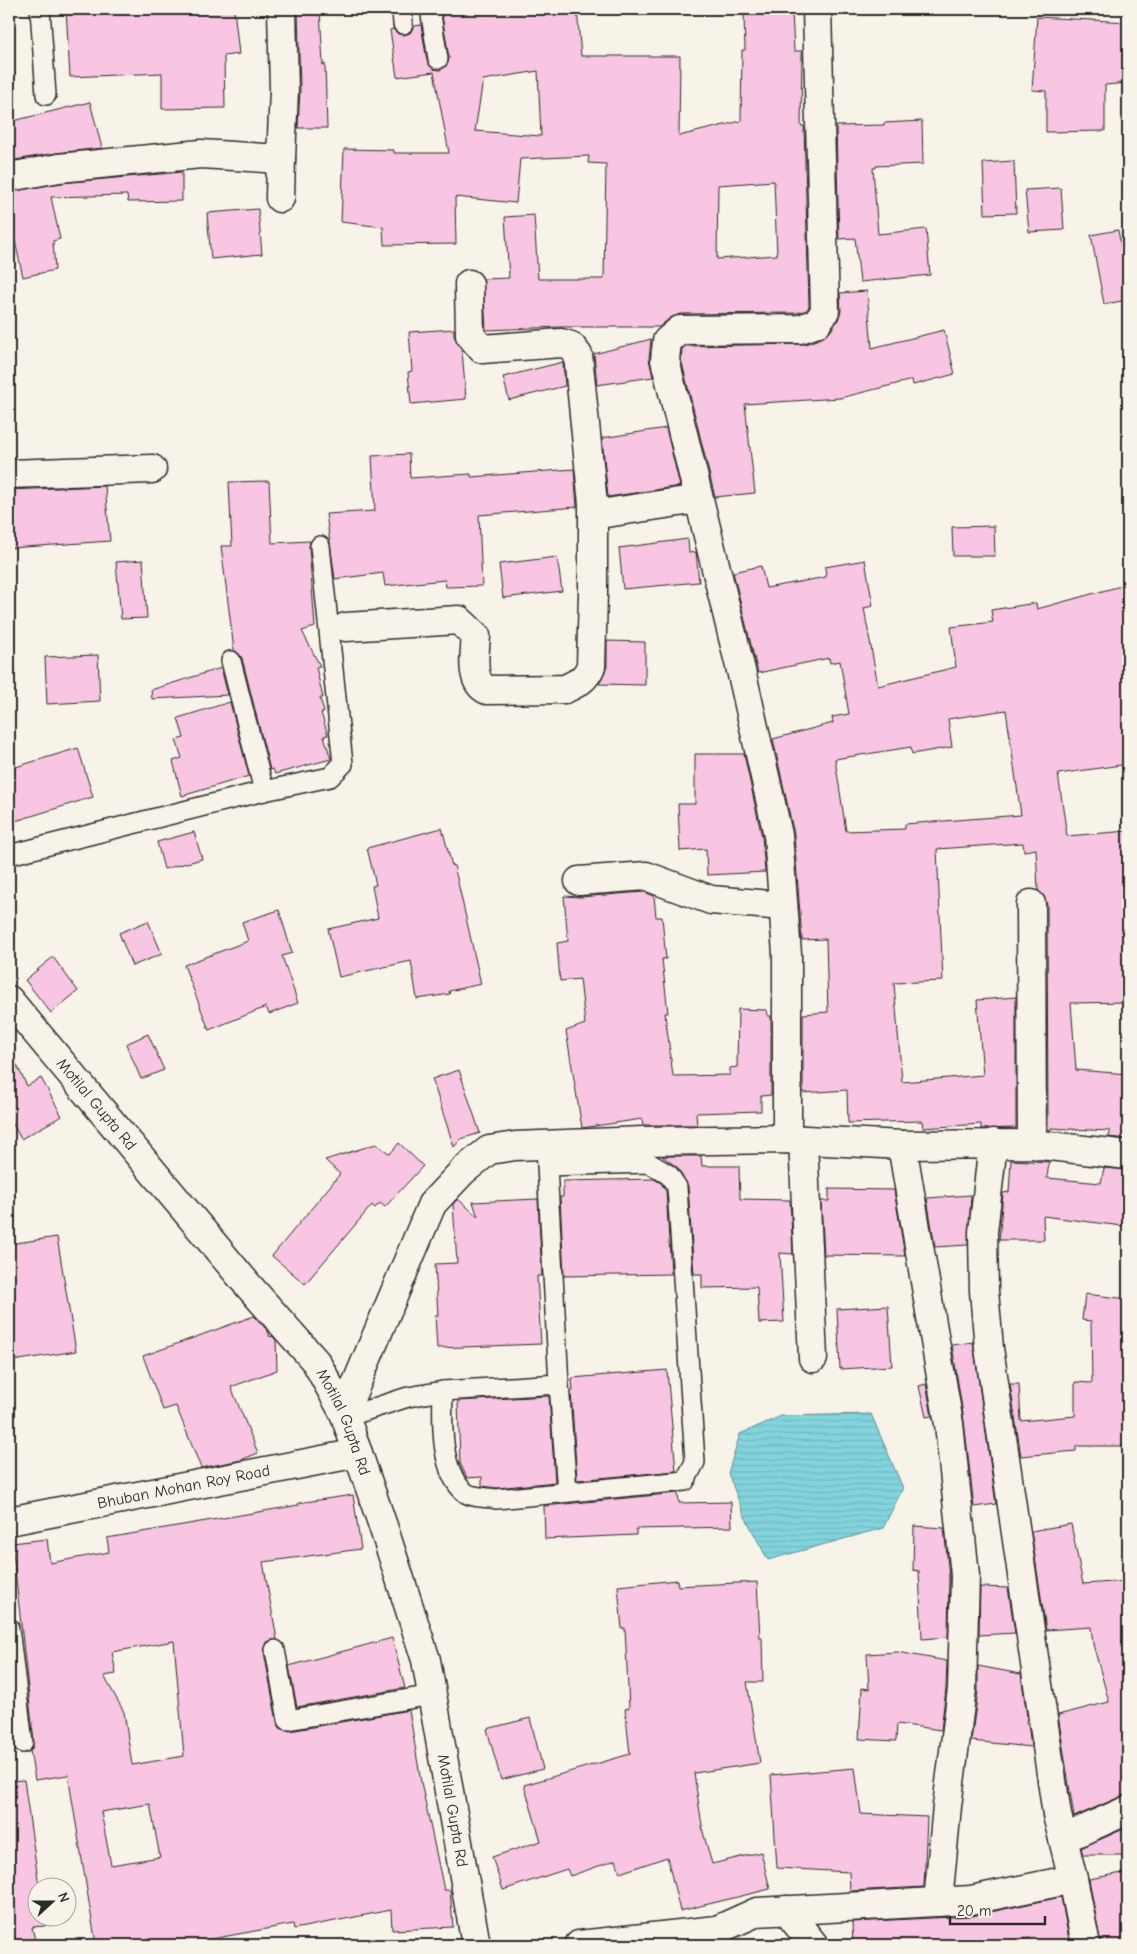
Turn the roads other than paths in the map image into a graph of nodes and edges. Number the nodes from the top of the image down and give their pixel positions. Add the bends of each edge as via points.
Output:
1 (40, 9) edge
2 (282, 9) edge
3 (430, 9) edge
4 (817, 9) edge
5 (438, 59) dead end
6 (46, 95) dead end
7 (282, 159) junction
8 (9, 177) edge
9 (280, 198) dead end
10 (469, 284) dead end
11 (152, 469) dead end
12 (9, 474) edge
13 (699, 499) junction
14 (593, 504) junction
15 (320, 546) dead end
16 (346, 626) dead end
17 (231, 661) dead end
18 (264, 791) junction
19 (9, 856) edge
20 (579, 881) dead end
21 (1031, 904) dead end
22 (784, 906) junction
23 (9, 1000) edge
24 (795, 1140) junction
25 (993, 1143) junction
26 (1032, 1144) junction
27 (902, 1145) junction
28 (1128, 1155) edge
29 (546, 1156) junction
30 (813, 1358) dead end
31 (559, 1384) junction
32 (443, 1391) junction
33 (345, 1415) junction
34 (358, 1453) junction
35 (567, 1492) junction
36 (9, 1521) edge
37 (9, 1628) edge
38 (275, 1650) dead end
39 (432, 1695) junction
40 (23, 1743) dead end
41 (1128, 1810) edge
42 (1063, 1839) junction
43 (1073, 1879) junction
44 (938, 1902) junction
45 (786, 1910) junction
46 (476, 1945) edge
47 (579, 1945) edge
48 (814, 1945) edge
49 (1086, 1945) edge

1 - 6 lane
2 - 7 street
3 - 5 lane
4 - 13 street via 825,311 817,322 800,329 680,330 667,341 665,360
7 - 8 street via 201,154 59,168
7 - 9 street
10 - 14 street via 470,335 482,349 561,343 571,346 578,355
11 - 12 street
13 - 14 street via 606,513
13 - 22 street via 778,835
14 - 16 street via 591,666 587,677 576,684 565,688 482,688 477,682 475,668 476,636 459,620
15 - 18 lane via 343,764 330,777
17 - 18 lane
18 - 19 lane
20 - 22 street via 646,876 711,900
21 - 26 street
22 - 24 street
23 - 33 street, Motilal Gupta Rd via 316,1362
24 - 27 street
24 - 29 street via 643,1141
24 - 30 street
25 - 26 street
25 - 27 street
25 - 42 street via 983,1232 989,1348
26 - 28 street
27 - 44 street via 950,1424 965,1575 962,1689
29 - 31 lane
29 - 33 street via 515,1146 489,1150 463,1171 432,1204
29 - 35 lane via 648,1164 669,1175 677,1187 695,1462 685,1481
31 - 32 lane
31 - 35 lane
32 - 33 lane
32 - 35 lane via 442,1433 452,1478 467,1494 496,1499
33 - 34 street, Motilal Gupta Rd
34 - 36 street, Bhuban Mohan Roy Road
34 - 39 street, Motilal Gupta Rd via 426,1660
37 - 40 lane
38 - 39 lane via 288,1720
39 - 46 street, Motilal Gupta Rd
41 - 42 street
42 - 43 street
43 - 44 street via 971,1900
43 - 49 street
44 - 45 street
45 - 47 street via 757,1912 717,1930
45 - 48 street

